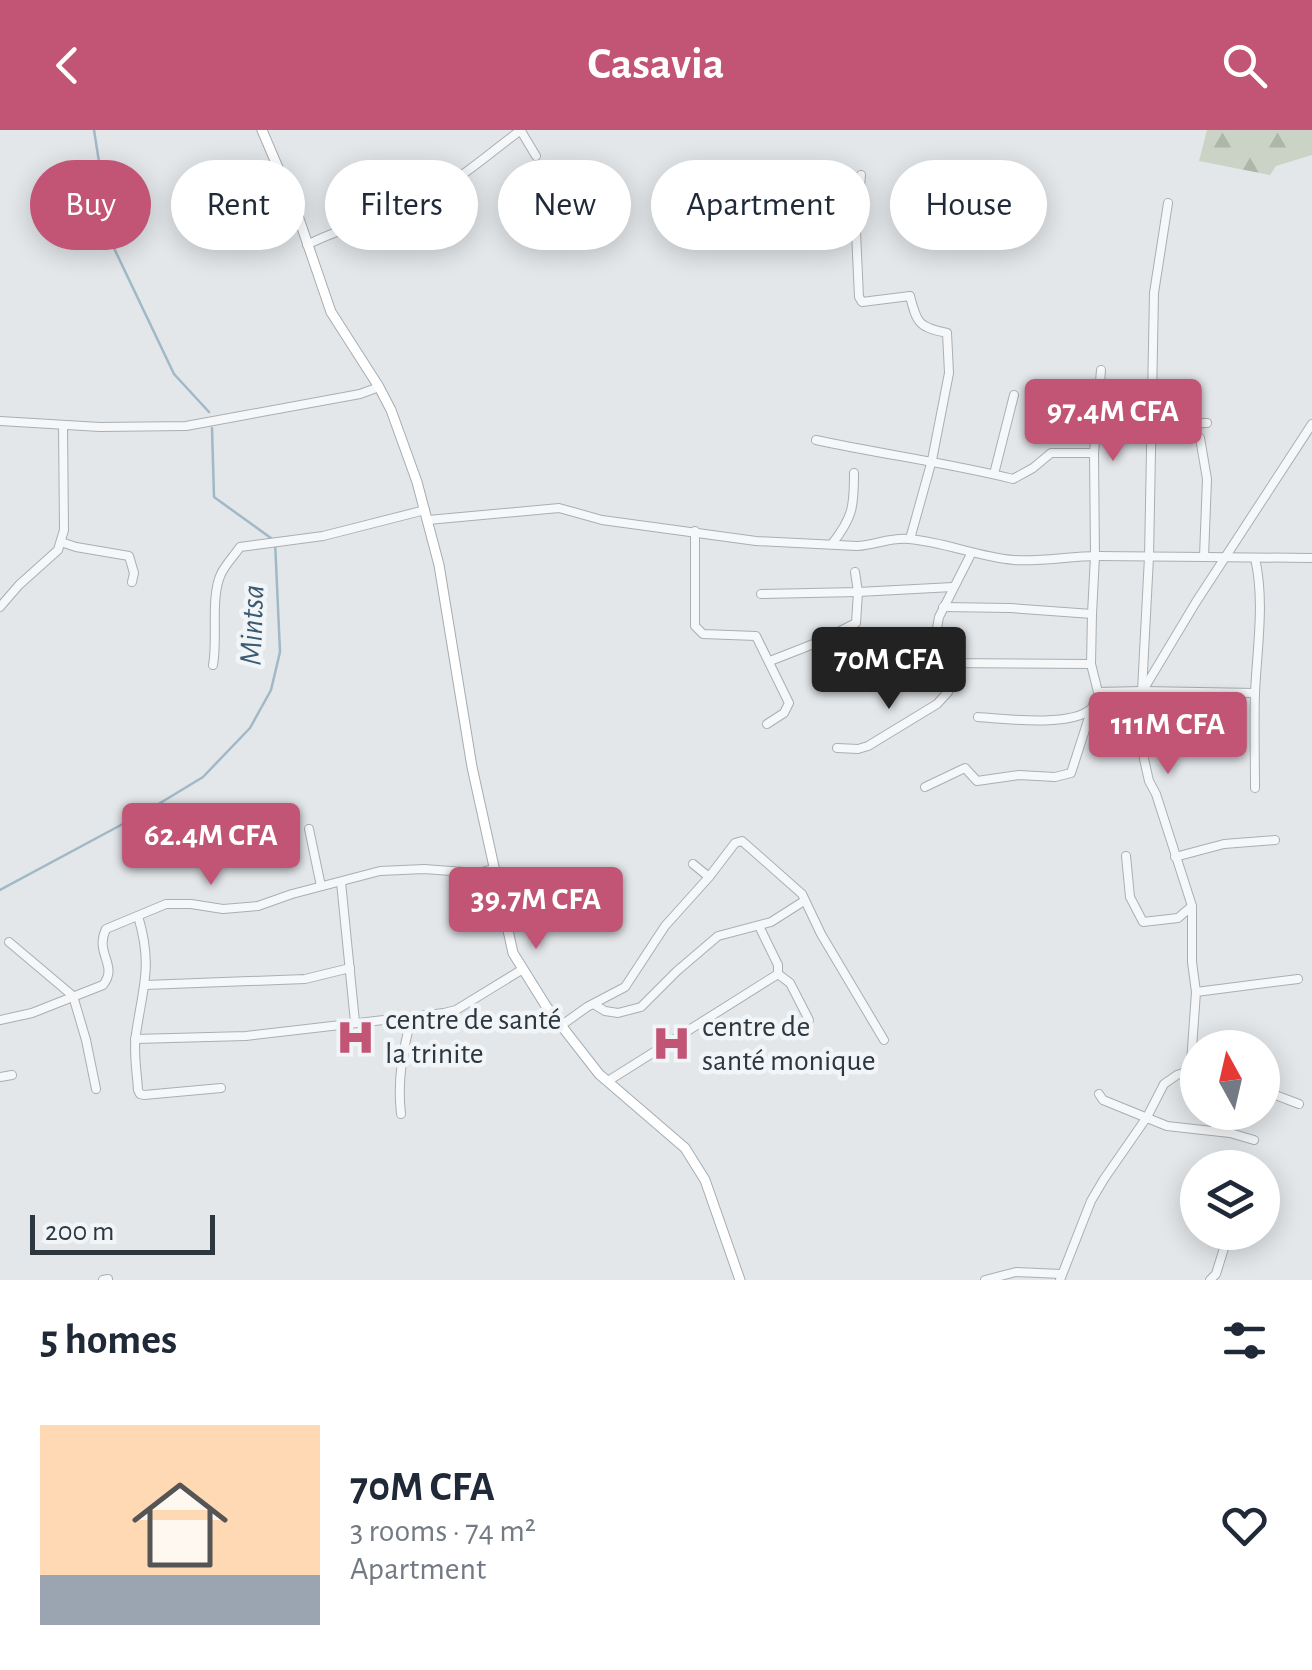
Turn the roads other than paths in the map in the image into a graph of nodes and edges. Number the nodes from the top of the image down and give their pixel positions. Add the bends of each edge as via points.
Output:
1 (262, 130) edge
2 (521, 130) edge
3 (536, 156) dead end
4 (1168, 203) dead end
5 (308, 244) junction
6 (857, 250) edge
7 (1101, 370) dead end
8 (380, 387) junction
9 (1014, 395) dead end
10 (0, 422) edge
11 (1150, 424) junction
12 (1207, 424) dead end
13 (63, 426) junction
14 (1096, 426) junction
15 (1310, 431) edge
16 (1200, 438) dead end
17 (816, 440) dead end
18 (1094, 453) junction
19 (932, 460) junction
20 (854, 473) dead end
21 (994, 474) junction
22 (426, 515) junction
23 (695, 531) junction
24 (910, 539) junction
25 (61, 542) junction
26 (832, 544) junction
27 (971, 554) junction
28 (1095, 556) junction
29 (1226, 556) junction
30 (1149, 557) junction
31 (1204, 557) junction
32 (1255, 558) junction
33 (1312, 558) edge
34 (855, 572) dead end
35 (132, 582) dead end
36 (954, 587) junction
37 (858, 592) junction
38 (762, 594) dead end
39 (0, 607) edge
40 (944, 607) junction
41 (1092, 614) junction
42 (936, 634) junction
43 (770, 662) junction
44 (941, 663) junction
45 (1091, 664) junction
46 (213, 665) dead end
47 (874, 668) dead end
48 (1142, 691) junction
49 (1098, 692) junction
50 (1255, 694) junction
51 (1094, 705) junction
52 (978, 718) dead end
53 (767, 724) dead end
54 (837, 748) dead end
55 (925, 787) dead end
56 (1255, 788) dead end
57 (310, 829) dead end
58 (1275, 840) dead end
59 (1126, 856) dead end
60 (1175, 857) junction
61 (692, 864) dead end
62 (493, 869) junction
63 (709, 877) junction
64 (341, 882) junction
65 (321, 886) junction
66 (804, 900) junction
67 (1192, 906) junction
68 (138, 916) junction
69 (759, 926) junction
70 (9, 942) dead end
71 (350, 968) junction
72 (523, 968) junction
73 (778, 974) junction
74 (1298, 979) dead end
75 (146, 985) junction
76 (1196, 992) junction
77 (73, 996) junction
78 (595, 1005) junction
79 (412, 1016) junction
80 (0, 1020) edge
81 (808, 1020) dead end
82 (355, 1022) junction
83 (562, 1024) junction
84 (1193, 1030) edge
85 (135, 1039) junction
86 (884, 1040) dead end
87 (1180, 1074) edge
88 (12, 1076) dead end
89 (0, 1077) edge
90 (608, 1081) junction
91 (221, 1088) dead end
92 (96, 1089) dead end
93 (1099, 1094) dead end
94 (1280, 1097) edge
95 (1299, 1104) dead end
96 (401, 1114) dead end
97 (1147, 1118) junction
98 (1254, 1140) dead end
99 (1223, 1250) edge
100 (1060, 1277) edge
101 (740, 1280) edge
102 (985, 1280) edge
103 (1210, 1280) edge

1 - 5 main road
2 - 3 street
2 - 5 street via 434,194
4 - 11 street via 1154,293
5 - 8 main road via 331,312
6 - 19 street via 862,302 910,296 916,320 947,333 949,373
7 - 14 street
8 - 13 street via 186,426
8 - 22 main road
9 - 21 street
10 - 13 street
11 - 12 street
11 - 14 street
11 - 30 street
13 - 25 street
14 - 18 street
15 - 29 street
16 - 31 street via 1207,479
17 - 19 street
18 - 21 street via 1050,453 1013,478
18 - 28 street
19 - 21 street
19 - 24 street
20 - 26 street via 848,524
22 - 23 street via 560,508
22 - 46 street via 240,546 217,586
22 - 62 main road
23 - 26 street
23 - 43 street via 695,626 703,634 756,636
24 - 26 street
24 - 27 street
25 - 35 street via 129,556
25 - 39 street
27 - 28 street via 1016,560
27 - 36 street
28 - 30 street
28 - 41 street
29 - 31 street
29 - 32 street
29 - 48 street
30 - 31 street
30 - 48 street
32 - 33 street
32 - 50 street
34 - 37 street
36 - 37 street
36 - 40 street
37 - 38 street
37 - 43 street via 856,622
40 - 41 street
40 - 42 street
41 - 45 street
42 - 44 street
42 - 47 street
43 - 53 street via 789,703
44 - 45 street
44 - 54 street via 948,692 937,704 868,746
45 - 49 street
48 - 49 street
48 - 50 street
48 - 60 street via 1144,759
49 - 51 street
50 - 56 street
51 - 52 street via 1082,717 1067,719
51 - 55 street via 1071,773 978,781 965,768
57 - 65 street
58 - 60 street
59 - 67 street via 1130,897 1143,922 1178,918
60 - 67 street
61 - 63 street
62 - 64 street via 380,871
62 - 72 main road
63 - 66 street via 742,841
63 - 78 street via 665,926 625,987
64 - 65 street
64 - 71 street
65 - 68 street via 258,906 166,904
66 - 69 street
66 - 86 street
67 - 76 street
68 - 75 street
68 - 77 street via 106,929 108,980
69 - 73 street
69 - 78 street via 718,936 641,1007 618,1013
70 - 77 street
71 - 75 street via 305,979
71 - 82 street
72 - 79 street via 456,1010
72 - 83 main road
73 - 81 street via 790,983
73 - 90 street
74 - 76 street
75 - 85 street
76 - 84 street
77 - 80 street
77 - 92 street
78 - 83 street
79 - 82 street
79 - 96 street via 402,1056
82 - 85 street via 246,1036
83 - 90 main road
85 - 91 street via 140,1094
87 - 97 street via 1164,1084
88 - 89 street
90 - 101 main road via 686,1148 706,1180
93 - 97 street
94 - 95 street
97 - 98 street
97 - 100 street via 1091,1201
99 - 103 street
100 - 102 street via 1016,1272

